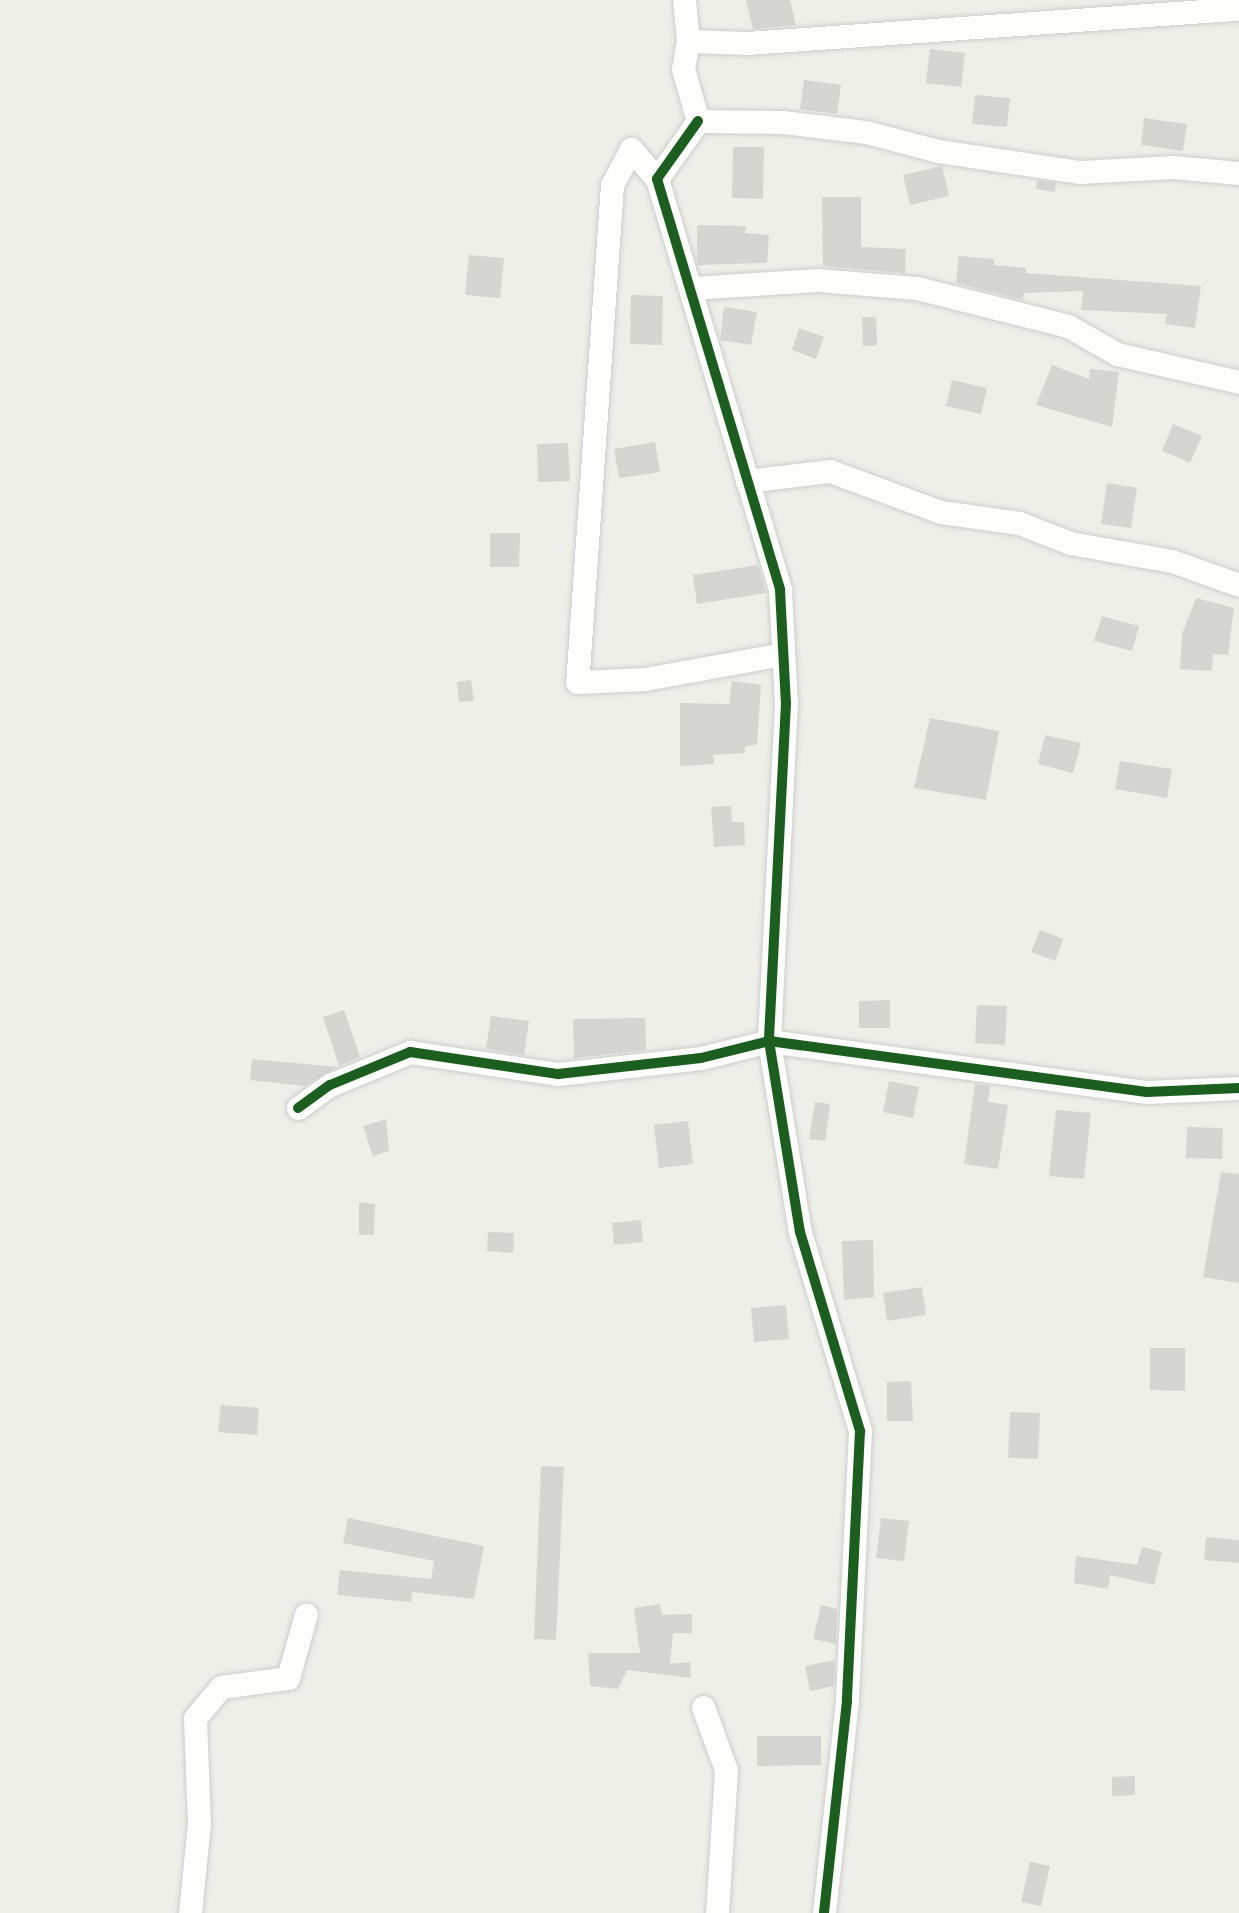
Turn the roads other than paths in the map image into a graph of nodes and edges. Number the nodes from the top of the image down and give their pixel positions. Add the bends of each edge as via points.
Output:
1 (684, 0) edge
2 (1239, 9) edge
3 (688, 41) junction
4 (698, 121) junction
5 (1239, 173) edge
6 (657, 178) junction
7 (692, 288) junction
8 (1239, 382) edge
9 (747, 481) junction
10 (1239, 585) edge
11 (783, 654) junction
12 (769, 1041) junction
13 (1239, 1088) edge
14 (298, 1108) dead end
15 (306, 1614) dead end
16 (703, 1707) dead end
17 (190, 1913) edge
18 (718, 1913) edge
19 (824, 1913) edge

1 - 3 street
2 - 3 street via 747,43
3 - 4 street via 683,69
4 - 5 street via 783,122 866,132 890,143 1080,172 1173,167
4 - 6 street
6 - 7 street
6 - 11 street via 631,149 612,184 577,682 645,679
7 - 8 street via 817,280 917,288 1068,326 1117,354
7 - 9 street
9 - 10 street via 830,471 941,512 1018,523 1070,543 1172,561
9 - 11 street via 780,590
11 - 12 street
12 - 13 street via 1147,1092
12 - 14 street via 701,1058 558,1074 410,1052 330,1085
12 - 19 street via 800,1232 860,1431 847,1701
15 - 17 street via 288,1678 221,1688 195,1718 199,1823
16 - 18 street via 726,1770

